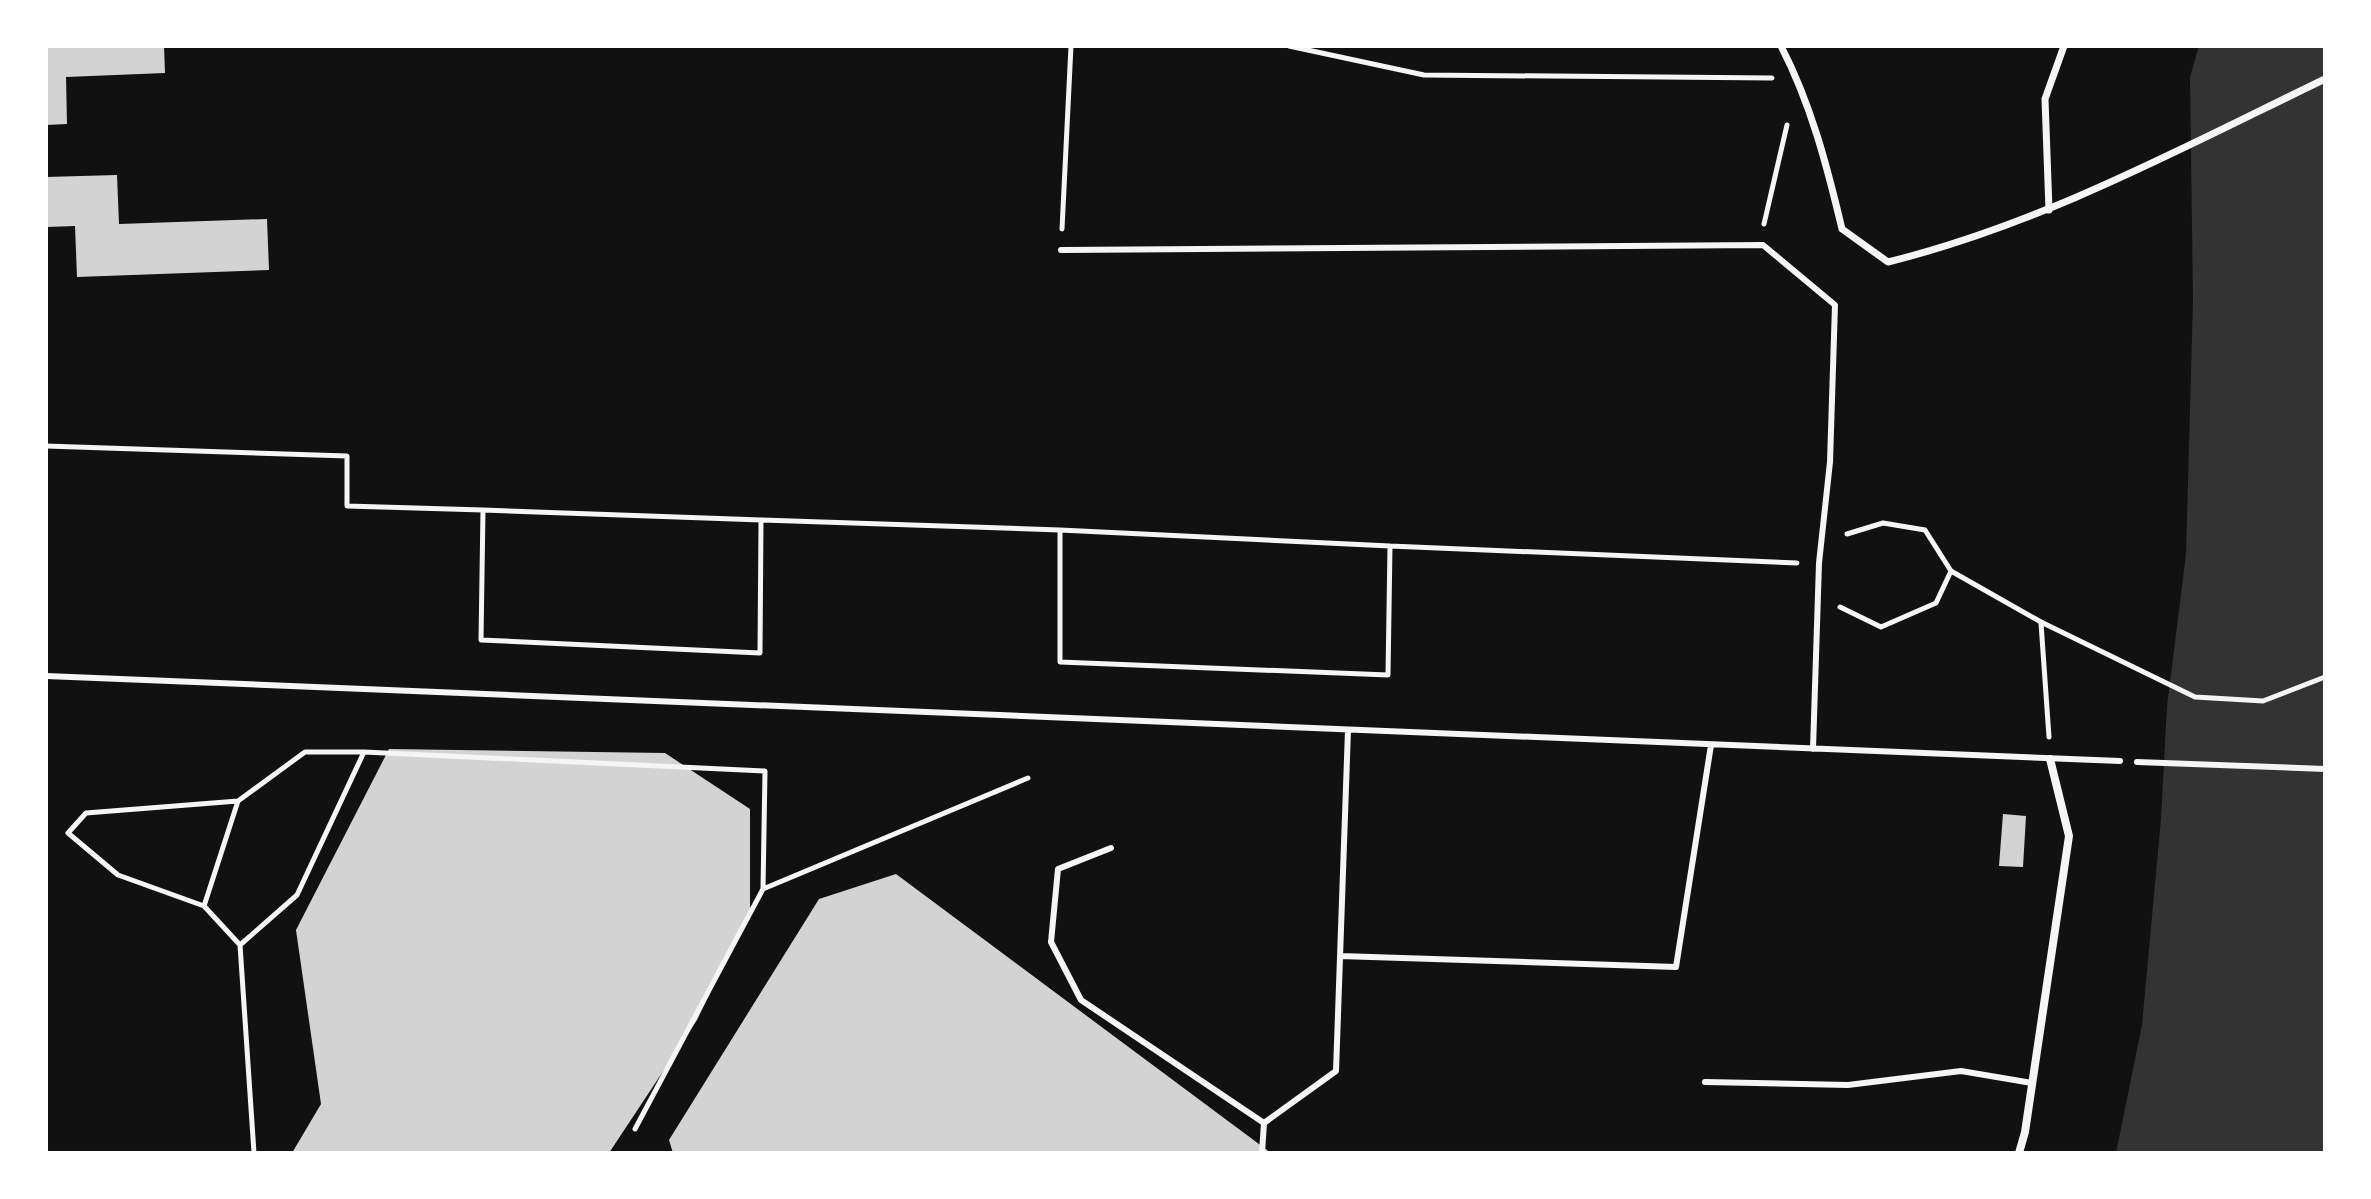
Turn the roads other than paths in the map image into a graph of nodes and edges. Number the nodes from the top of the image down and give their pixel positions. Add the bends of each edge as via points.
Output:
1 (1781, 46) edge
2 (2064, 46) edge
3 (2325, 79) edge
4 (2049, 210) junction
5 (1061, 250) road end
6 (46, 676) edge
7 (1348, 730) junction
8 (1711, 745) junction
9 (1813, 749) junction
10 (2050, 759) junction
11 (2120, 761) dead end
12 (2137, 762) dead end
13 (2325, 769) edge
14 (1111, 848) dead end
15 (1340, 956) junction
16 (1705, 1082) dead end
17 (2032, 1083) junction
18 (1264, 1123) junction
19 (1262, 1153) edge
20 (2019, 1153) edge

1 - 4 street via 1798,78 1826,160 1842,229 1888,262 1961,244
2 - 4 street via 2045,99
3 - 4 street
5 - 9 lane via 1759,245 1835,305
6 - 7 lane
7 - 8 lane
7 - 15 lane
8 - 9 lane
8 - 15 lane via 1676,967
9 - 10 lane
10 - 11 lane
10 - 17 street via 2069,836
12 - 13 lane
14 - 18 lane via 1058,869 1051,942 1081,1000
15 - 18 lane via 1336,1071
16 - 17 lane via 1848,1085 1961,1071
17 - 20 street
18 - 19 lane

